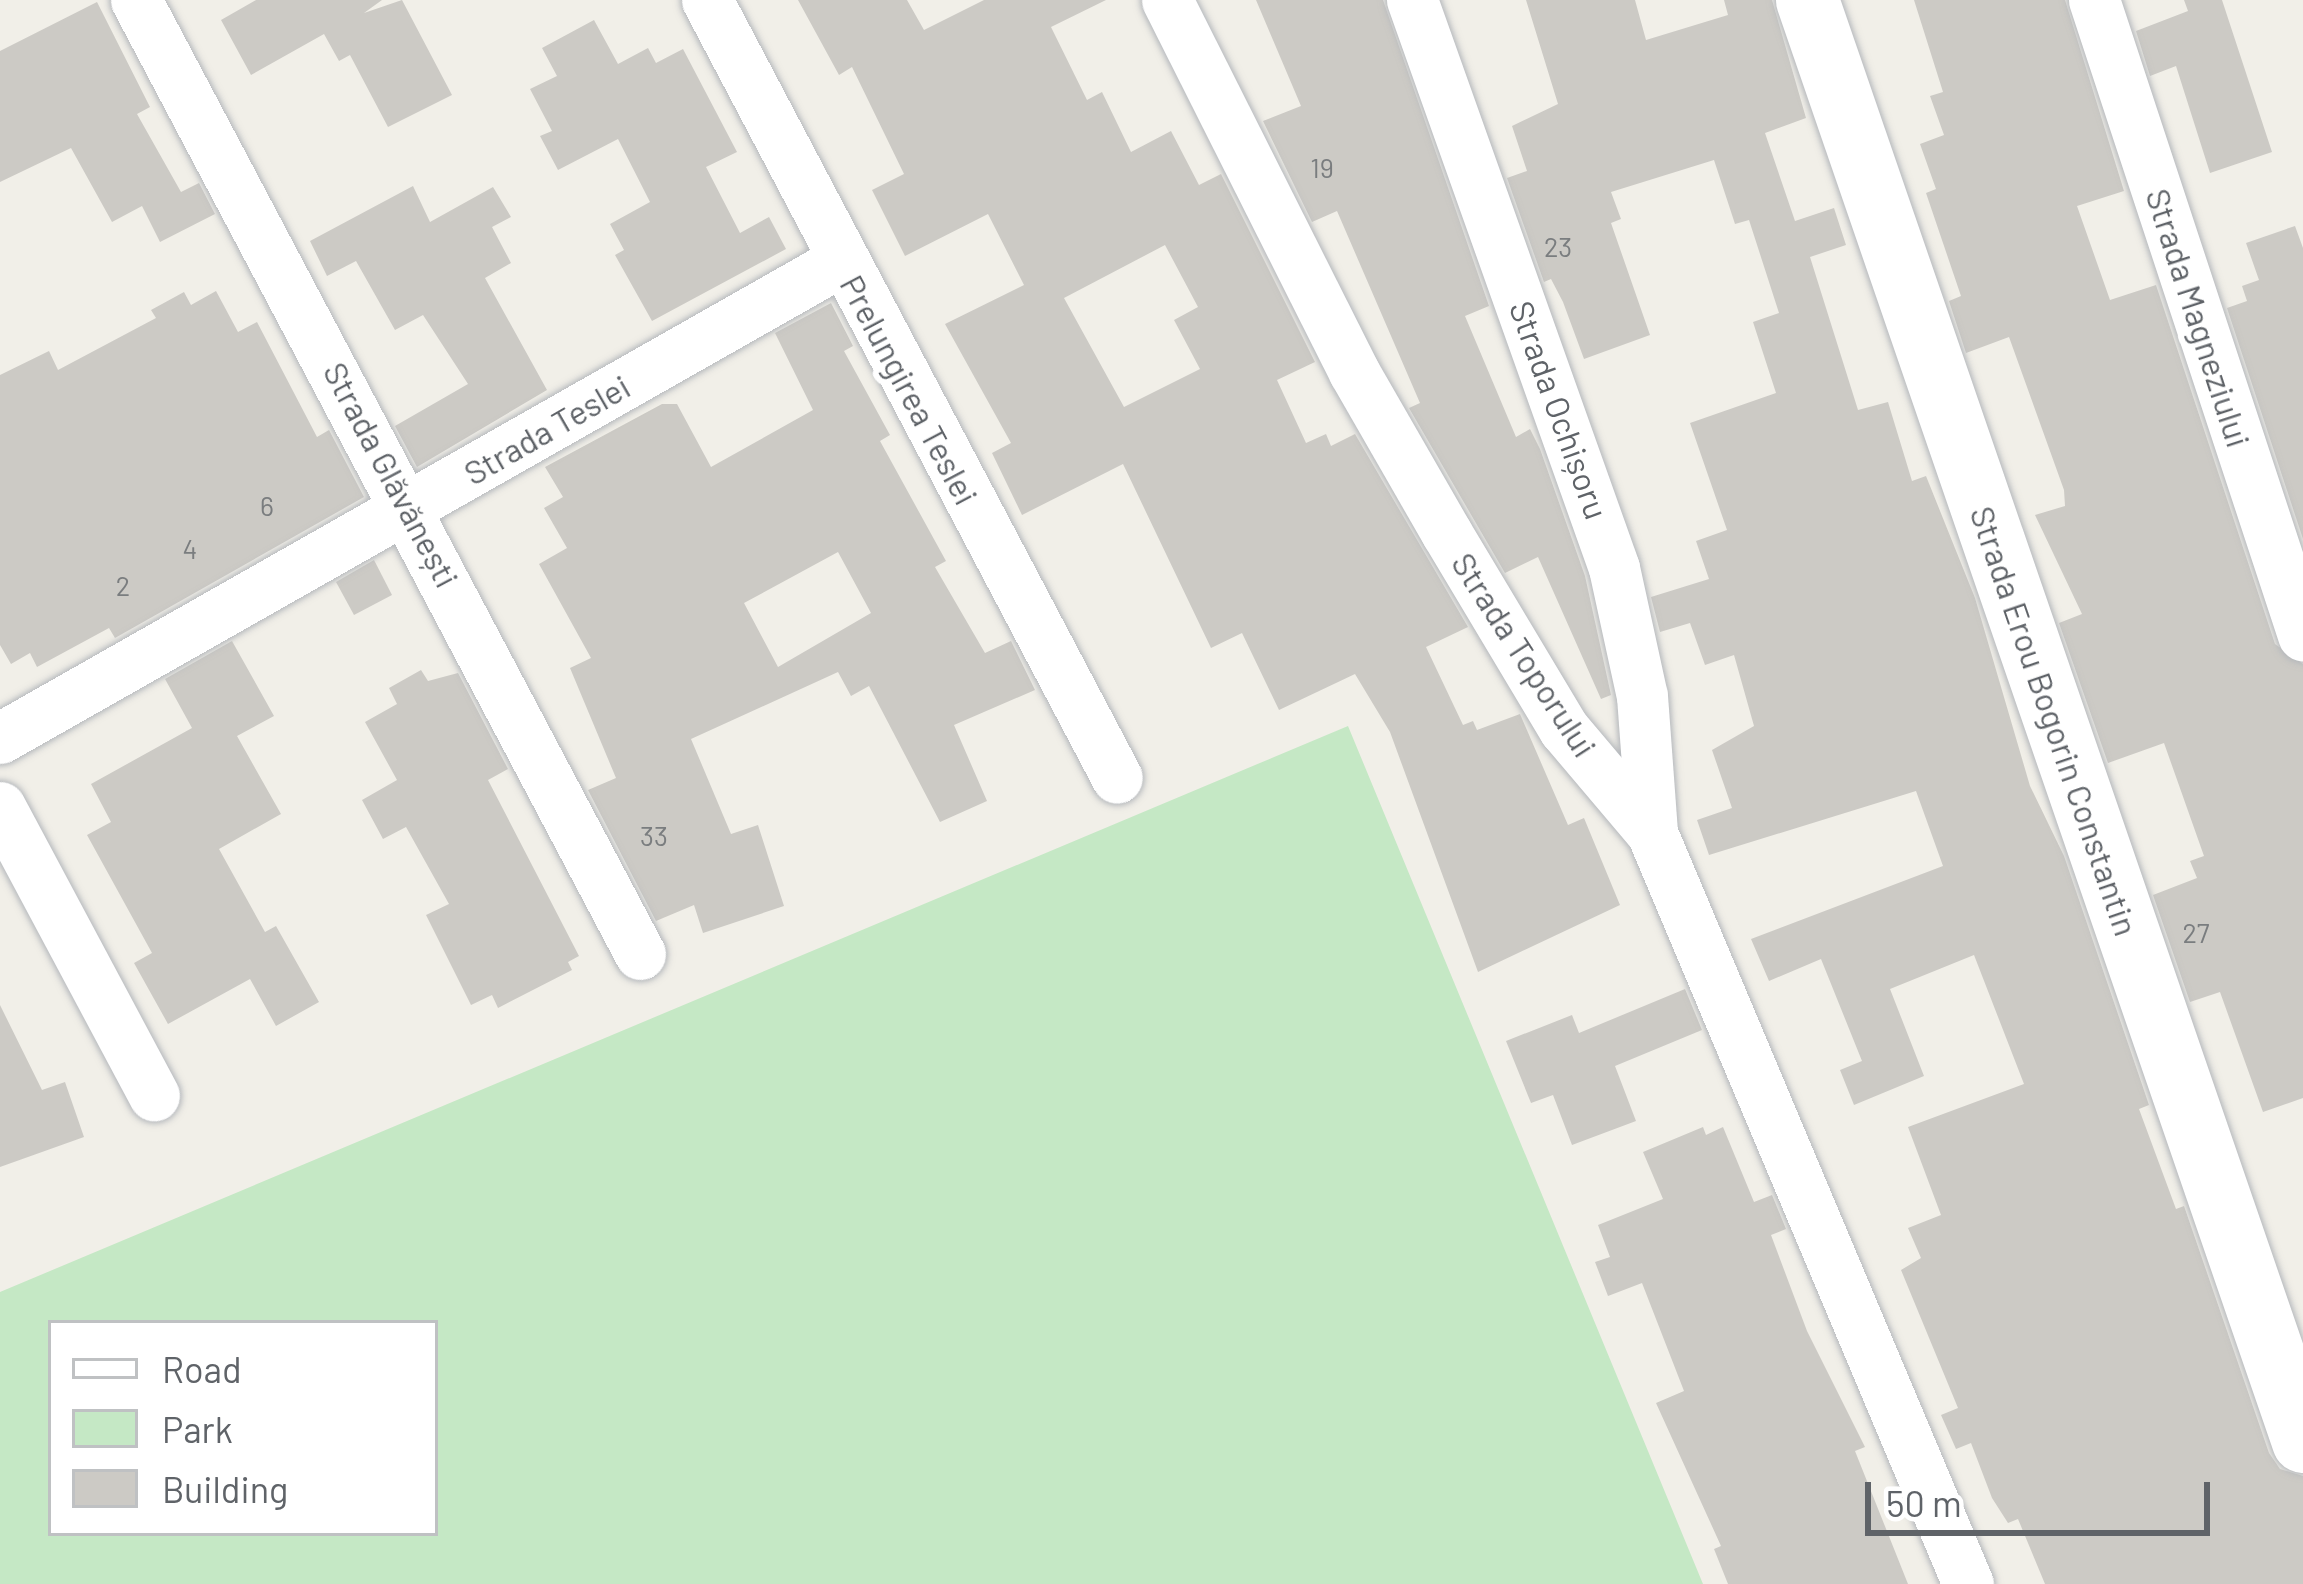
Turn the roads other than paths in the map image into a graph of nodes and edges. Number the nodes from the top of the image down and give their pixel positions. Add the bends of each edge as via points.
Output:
1 (136, 0) edge
2 (707, 0) edge
3 (1168, 0) edge
4 (1412, 0) edge
5 (1807, 0) edge
6 (2094, 0) edge
7 (841, 260) junction
8 (410, 509) junction
9 (2303, 635) edge
10 (0, 738) edge
11 (1118, 778) dead end
12 (0, 807) edge
13 (1652, 833) junction
14 (640, 954) dead end
15 (154, 1096) dead end
16 (2303, 1441) edge
17 (1968, 1584) edge

1 - 8 street, Strada Glăvănești
2 - 7 street, Prelungirea Teslei
3 - 13 street, Strada Toporului via 1354,372 1446,532 1564,729
4 - 13 street, Strada Ochișoru via 1614,568 1642,696
5 - 16 street, Strada Erou Bogorin Constantin
6 - 9 street, Strada Magneziului
7 - 8 street, Strada Teslei
7 - 11 street, Prelungirea Teslei
8 - 10 street, Strada Teslei
8 - 14 street, Strada Glăvănești
12 - 15 street
13 - 17 street, Strada Toporului

